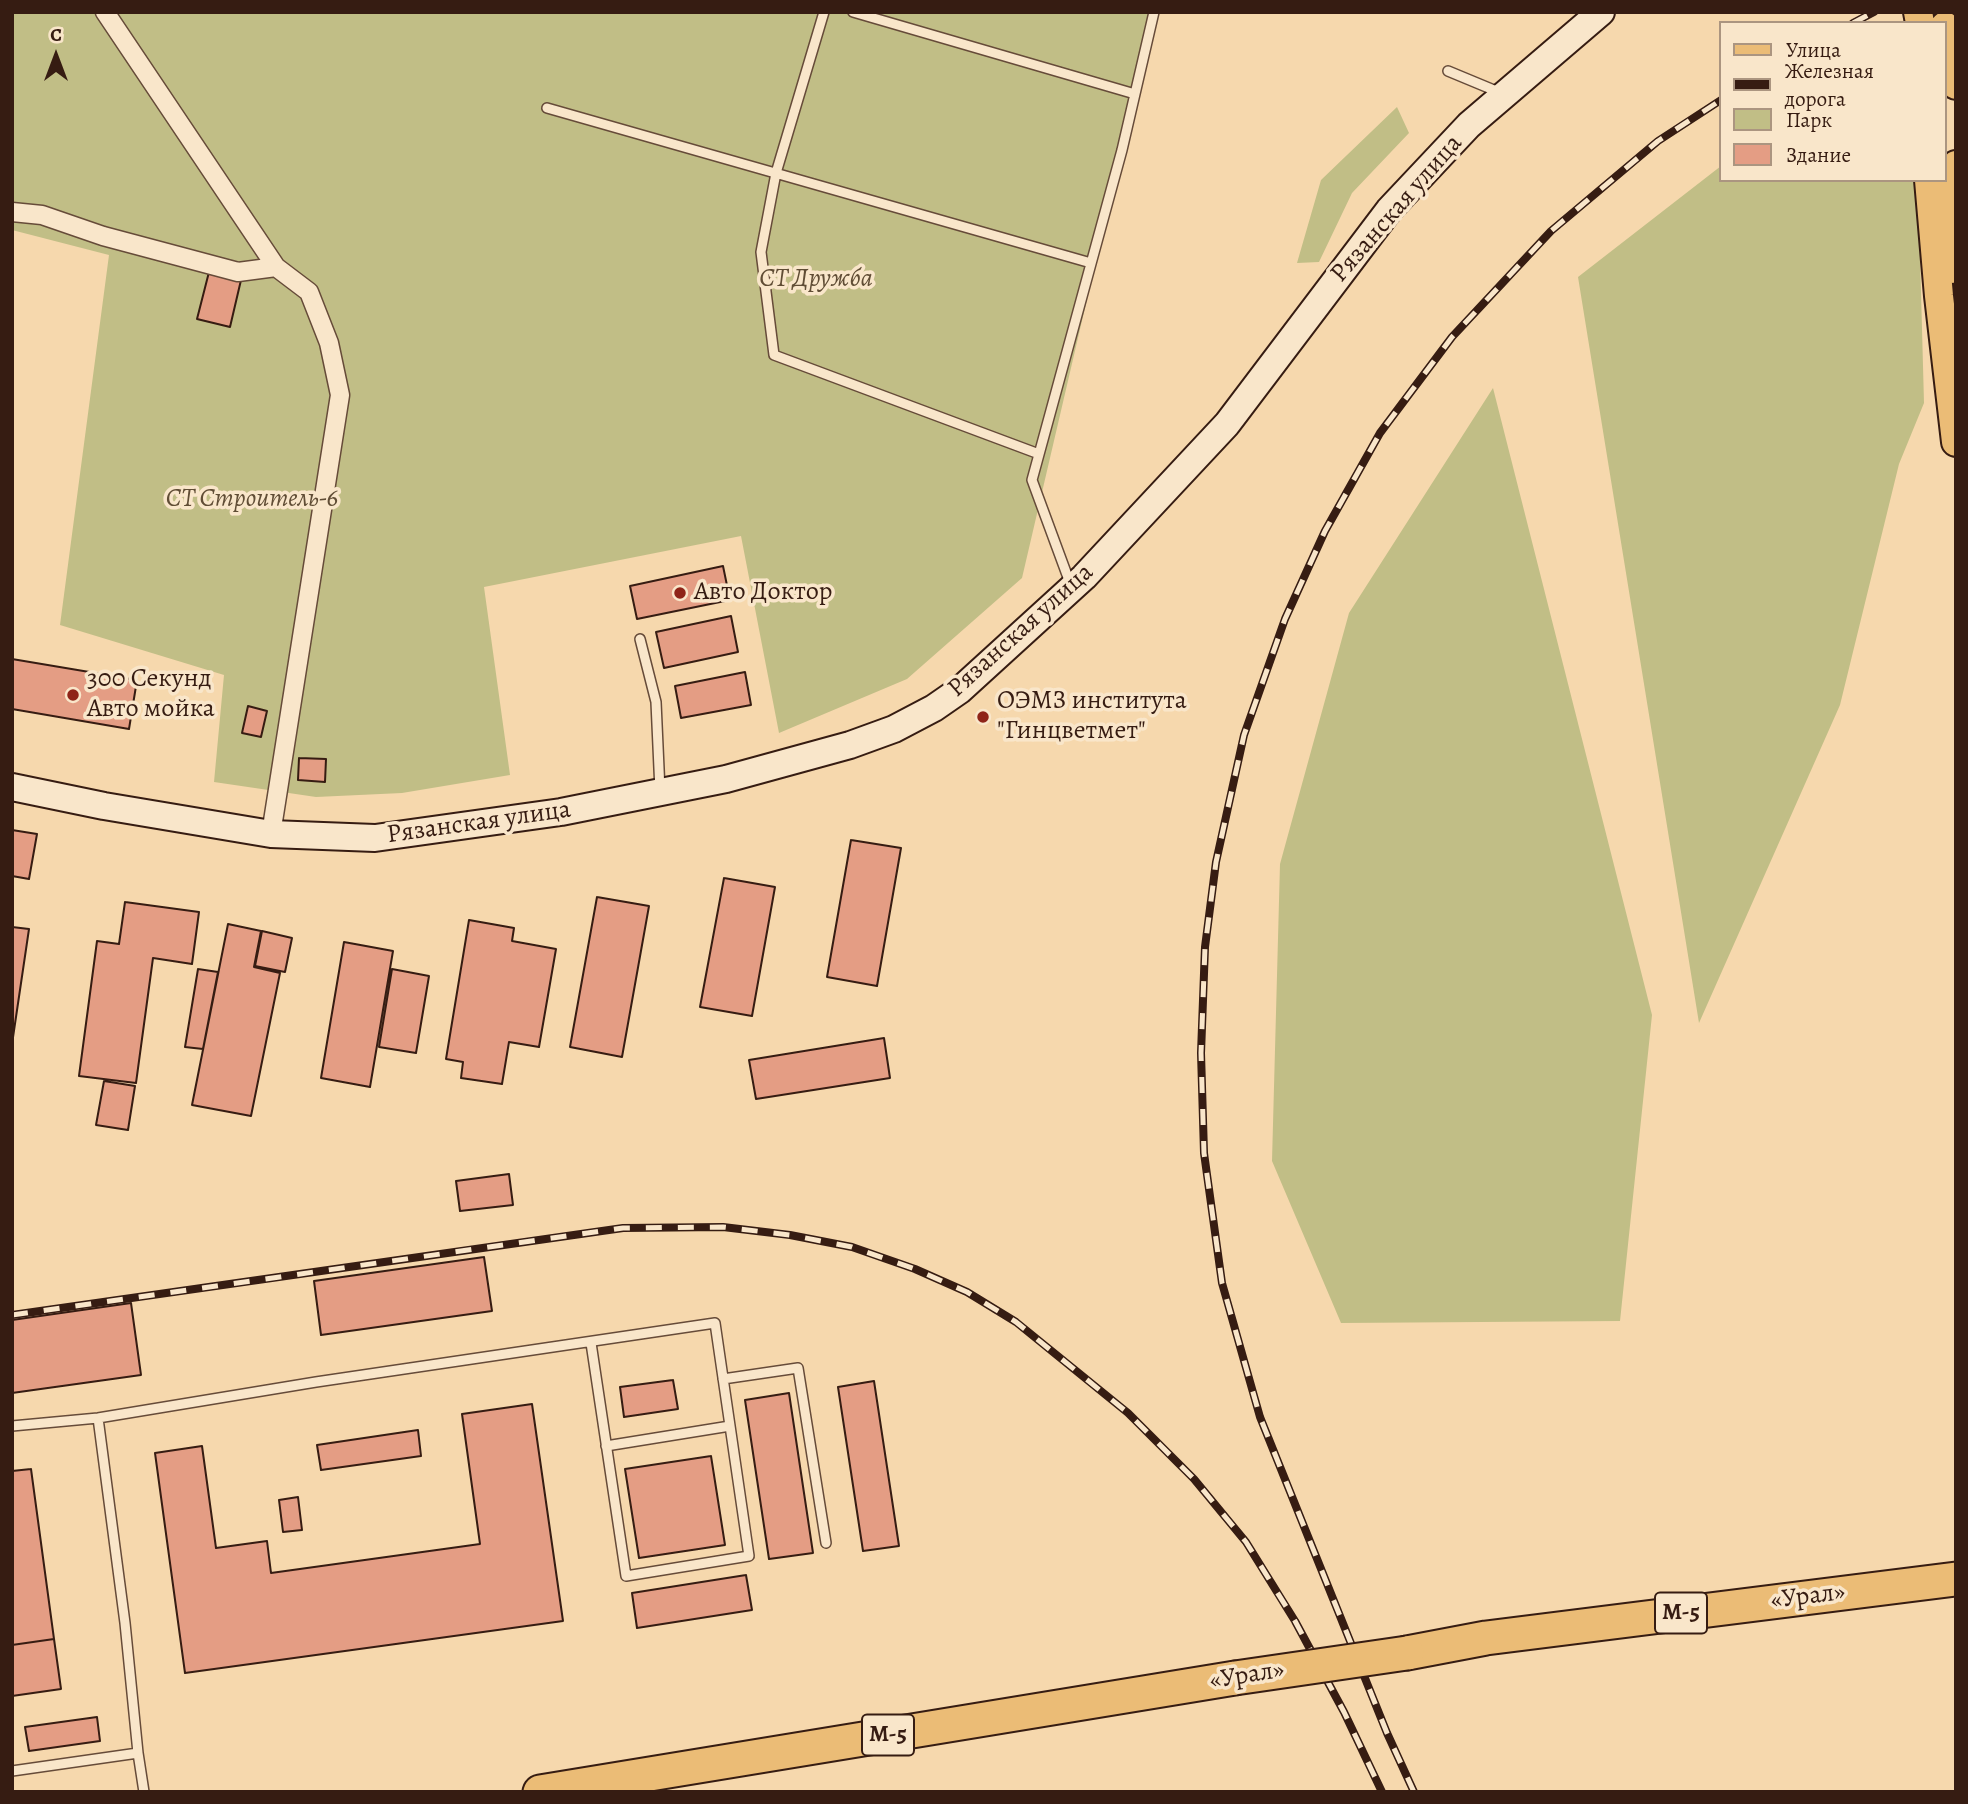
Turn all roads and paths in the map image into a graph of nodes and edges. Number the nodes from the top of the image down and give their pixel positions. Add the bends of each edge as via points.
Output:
1 (105, 12) edge
2 (824, 12) edge
3 (853, 12) edge
4 (1154, 12) edge
5 (1601, 12) edge
6 (1947, 34) edge
7 (1448, 71) dead end
8 (1955, 73) edge
9 (1135, 94) junction
10 (1505, 95) junction
11 (547, 108) dead end
12 (1947, 155) edge
13 (1956, 165) edge
14 (776, 173) junction
15 (1956, 175) edge
16 (1929, 182) edge
17 (12, 212) edge
18 (1091, 263) junction
19 (276, 267) junction
20 (1947, 363) junction
21 (1956, 442) edge
22 (1039, 454) junction
23 (1072, 588) junction
24 (640, 639) dead end
25 (12, 787) edge
26 (660, 792) junction
27 (271, 834) junction
28 (591, 1343) junction
29 (723, 1379) junction
30 (98, 1418) junction
31 (12, 1426) edge
32 (730, 1426) junction
33 (606, 1446) junction
34 (826, 1543) dead end
35 (1956, 1579) edge
36 (138, 1753) junction
37 (12, 1771) edge
38 (144, 1792) edge
39 (540, 1792) edge

1 - 19 street
2 - 14 lane
3 - 9 lane
4 - 9 lane
5 - 10 street, Рязанская улица
6 - 8 main road
7 - 10 lane
9 - 18 lane
10 - 23 street, Рязанская улица via 1469,125 1389,210 1227,424
11 - 14 lane
12 - 15 main road
13 - 15 main road
14 - 18 lane
14 - 22 lane via 761,252 774,355
15 - 20 main road
16 - 20 main road
17 - 19 street via 41,215 238,272
18 - 22 lane
19 - 27 street via 309,292 329,344 340,395
20 - 21 main road
22 - 23 lane via 1032,480
23 - 26 street, Рязанская улица via 960,690 894,729 738,776
24 - 26 lane via 656,702
25 - 27 street, Рязанская улица
26 - 27 street, Рязанская улица via 561,812 375,838
28 - 29 lane via 715,1323
28 - 30 lane
28 - 33 lane
29 - 32 lane
29 - 34 lane via 798,1368
30 - 31 lane
30 - 36 lane
32 - 33 lane
32 - 33 lane via 749,1556 625,1576
35 - 39 highway, «Урал» / М-5, bridge via 1486,1638
36 - 37 lane
36 - 38 lane

